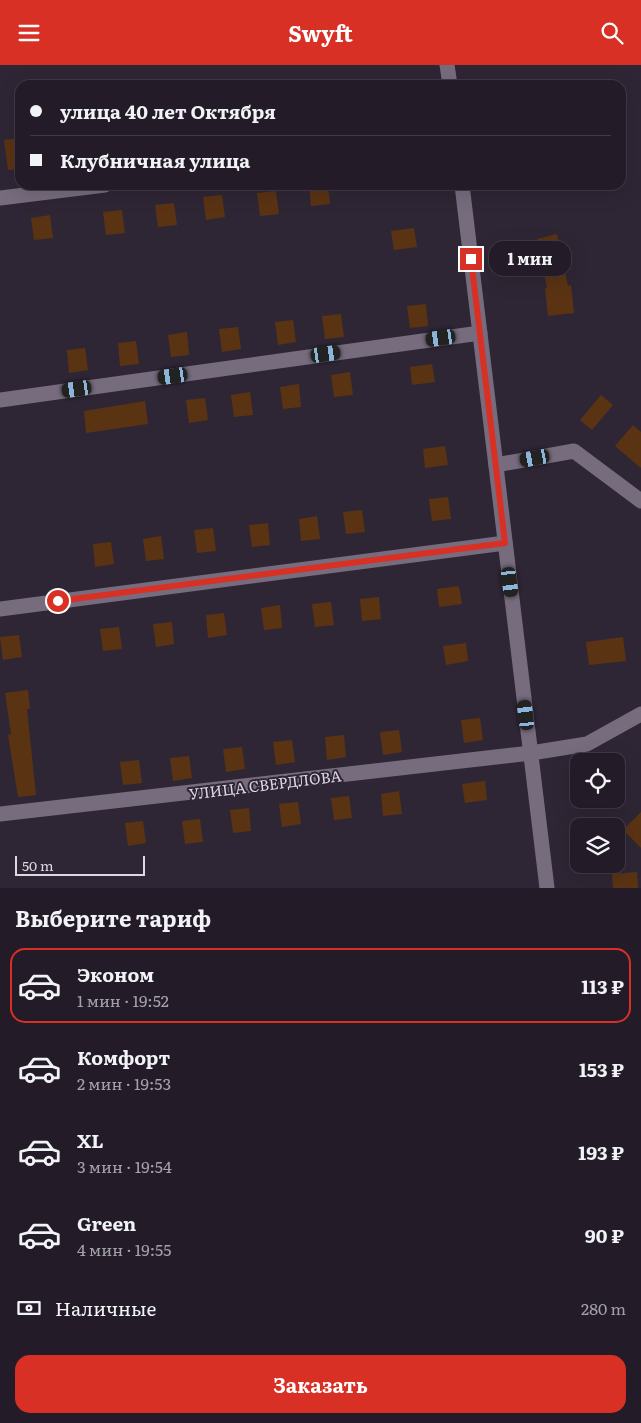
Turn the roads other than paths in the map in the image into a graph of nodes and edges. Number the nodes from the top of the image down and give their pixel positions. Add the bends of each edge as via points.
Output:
1 (447, 65) edge
2 (449, 80) edge
3 (65, 190) edge
4 (463, 190) edge
5 (0, 198) edge
6 (480, 333) junction
7 (0, 400) edge
8 (496, 465) junction
9 (641, 501) edge
10 (505, 543) junction
11 (0, 609) edge
12 (641, 714) edge
13 (531, 753) junction
14 (0, 814) edge
15 (547, 888) edge

1 - 2 street
3 - 5 street
4 - 6 street
6 - 7 street
6 - 8 street
8 - 9 street via 574,451
8 - 10 street
10 - 11 street
10 - 13 street
12 - 13 street, УЛИЦА СВЕРДЛОВА via 587,744
13 - 14 street, УЛИЦА СВЕРДЛОВА
13 - 15 street

